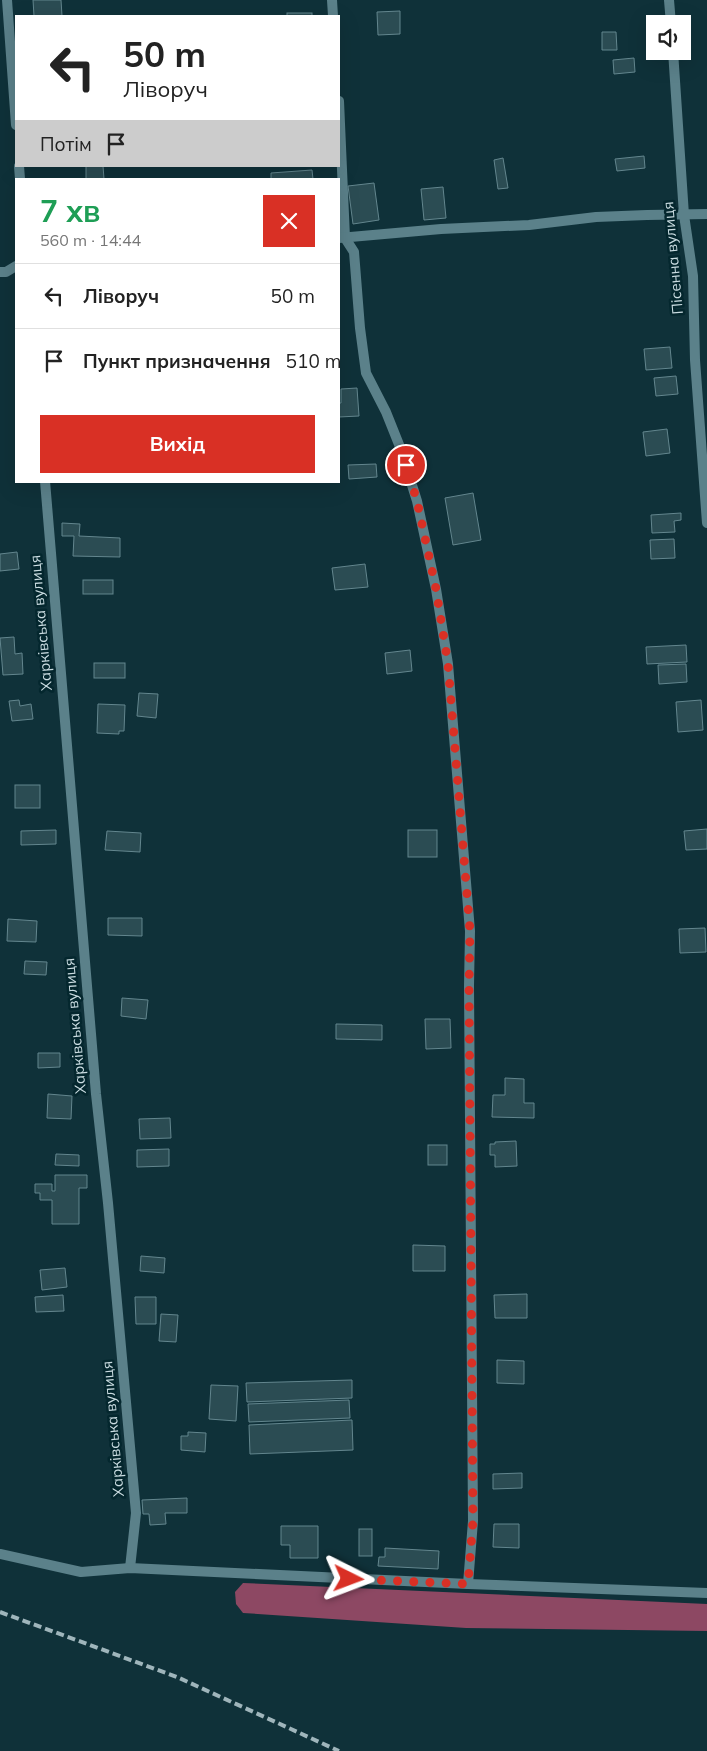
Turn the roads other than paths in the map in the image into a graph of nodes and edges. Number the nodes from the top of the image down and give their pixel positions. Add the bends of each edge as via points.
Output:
1 (7, 0) edge
2 (332, 0) edge
3 (669, 0) edge
4 (333, 15) edge
5 (670, 15) edge
6 (673, 60) edge
7 (15, 112) edge
8 (340, 146) edge
9 (684, 214) junction
10 (707, 214) edge
11 (342, 238) edge
12 (15, 267) edge
13 (0, 272) edge
14 (44, 483) edge
15 (707, 523) edge
16 (0, 1554) edge
17 (130, 1568) junction
18 (468, 1584) junction
19 (707, 1593) edge

1 - 7 street
2 - 4 street
3 - 5 street
6 - 9 street, Пісенна вулиця
8 - 11 street
9 - 10 street
9 - 11 street
9 - 15 street, Пісенна вулиця via 693,276 695,360
11 - 18 street via 354,252 366,373 400,447 417,501 448,664 470,931 473,1521
12 - 13 street
14 - 17 street, Харківська вулиця via 96,1094 136,1513
16 - 17 street via 81,1572
17 - 18 street
18 - 19 street

